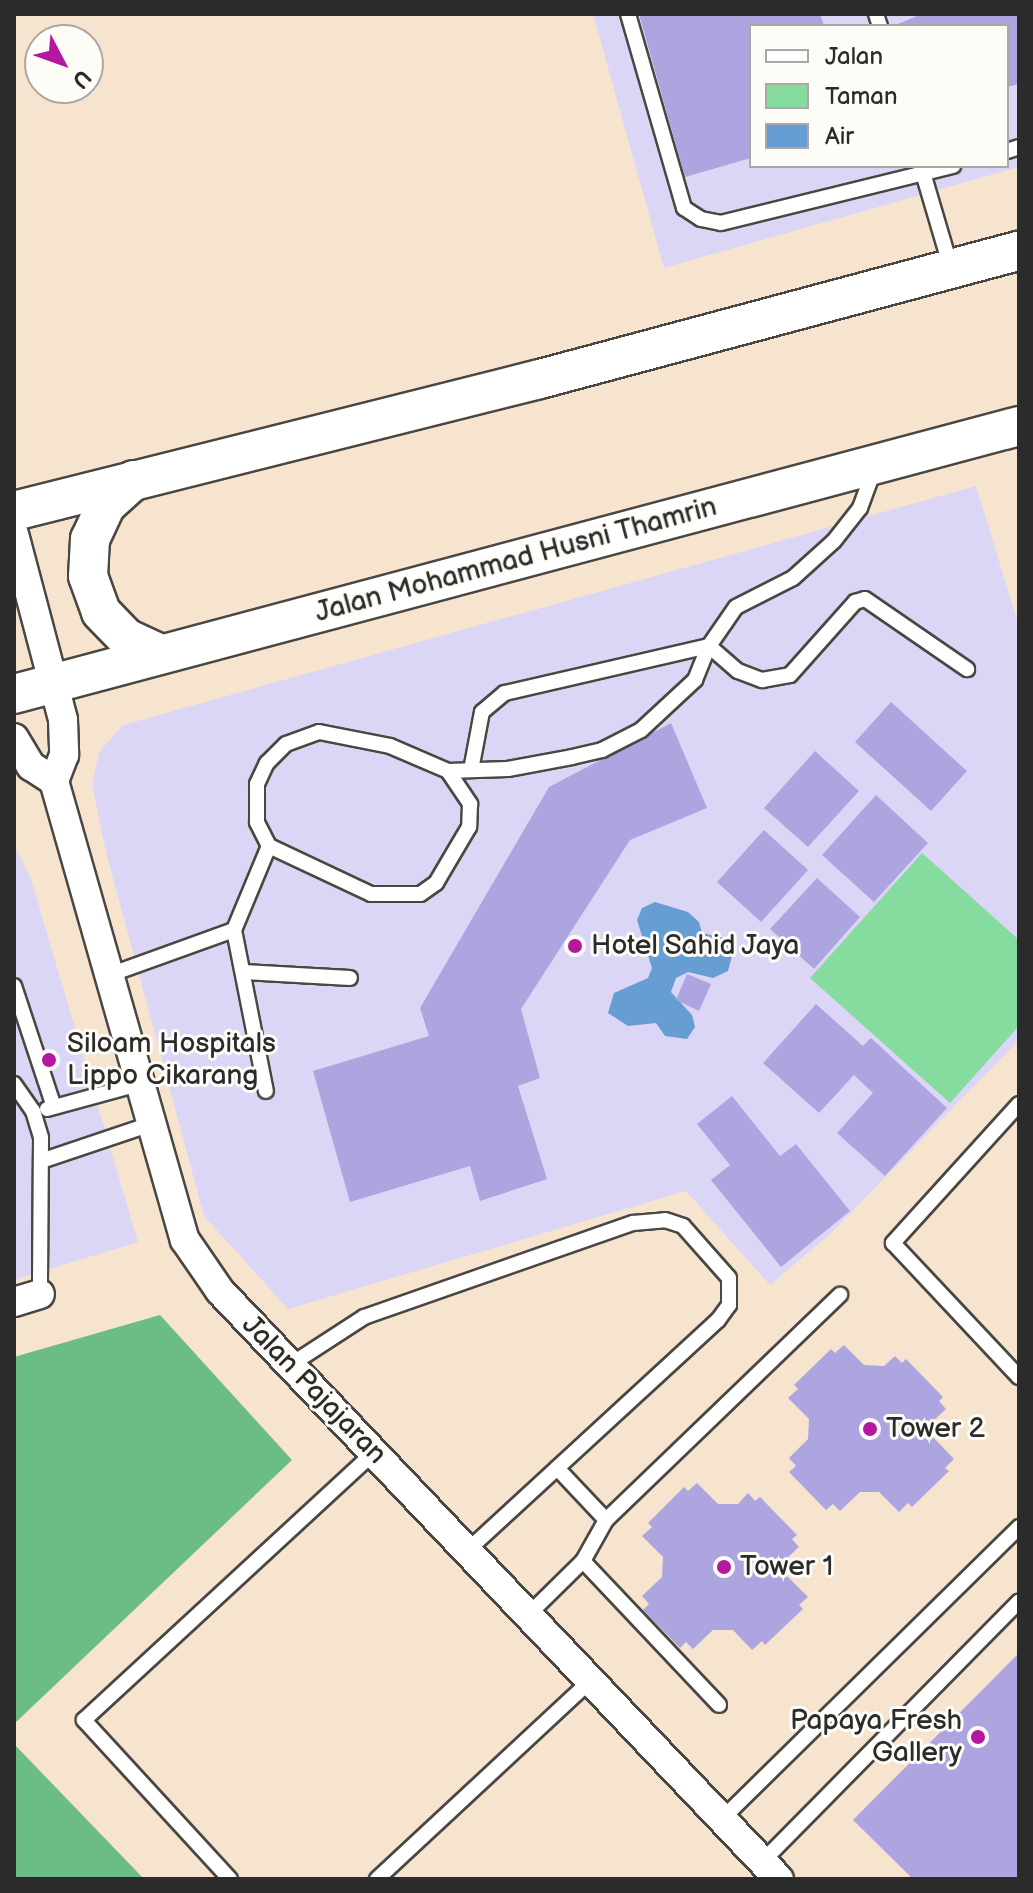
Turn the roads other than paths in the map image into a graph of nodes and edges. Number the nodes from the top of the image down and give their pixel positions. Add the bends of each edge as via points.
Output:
1 (628, 14) edge
2 (922, 170) edge
3 (1019, 251) edge
4 (951, 269) junction
5 (1019, 426) edge
6 (875, 465) junction
7 (134, 480) junction
8 (14, 511) edge
9 (14, 534) edge
10 (709, 646) junction
11 (160, 654) junction
12 (967, 669) dead end
13 (56, 685) junction
14 (14, 694) edge
15 (14, 738) edge
16 (471, 770) junction
17 (448, 771) junction
18 (54, 781) junction
19 (269, 846) junction
20 (234, 930) junction
21 (244, 972) junction
22 (109, 975) junction
23 (350, 978) dead end
24 (14, 986) edge
25 (14, 1084) edge
26 (139, 1084) junction
27 (266, 1091) dead end
28 (1019, 1104) edge
29 (54, 1107) junction
30 (33, 1111) junction
31 (151, 1124) junction
32 (41, 1161) junction
33 (840, 1295) dead end
34 (27, 1298) edge
35 (290, 1365) junction
36 (1019, 1377) edge
37 (373, 1453) junction
38 (557, 1468) junction
39 (606, 1520) junction
40 (1019, 1527) edge
41 (467, 1551) junction
42 (583, 1561) junction
43 (1019, 1601) edge
44 (528, 1615) junction
45 (590, 1681) junction
46 (719, 1705) dead end
47 (722, 1819) junction
48 (770, 1870) edge
49 (230, 1879) edge
50 (377, 1879) edge

1 - 2 lane via 684,208 701,219 721,223
2 - 4 lane
3 - 4 street
4 - 7 street
5 - 6 street, Jalan Mohammad Husni Thamrin
6 - 10 lane via 860,508 834,541 793,578 736,607
6 - 11 street, Jalan Mohammad Husni Thamrin
7 - 8 street
7 - 11 street via 100,516 90,539 88,576 101,612 126,638
9 - 13 street, Jalan Pajajaran
10 - 12 lane via 738,671 762,680 790,675 855,602 865,599
10 - 16 lane via 695,680 641,730 602,750
10 - 16 lane via 493,698 482,712
11 - 13 street, Jalan Mohammad Husni Thamrin
13 - 14 street, Jalan Mohammad Husni Thamrin
13 - 18 street, Jalan Pajajaran via 64,755
15 - 18 street via 31,766
16 - 17 lane
17 - 19 lane via 390,746 319,732 286,744 257,784 257,822
17 - 19 lane via 470,804 469,827 436,883 420,894 371,894
18 - 22 street, Jalan Pajajaran
19 - 20 lane
20 - 21 lane
20 - 22 lane
21 - 23 lane
21 - 27 lane
22 - 26 street, Jalan Pajajaran
24 - 29 lane
25 - 30 lane
26 - 29 lane
26 - 31 street, Jalan Pajajaran
28 - 36 lane via 893,1243
29 - 30 lane
30 - 32 lane
31 - 32 lane
31 - 35 street, Jalan Pajajaran via 185,1240 220,1291
32 - 34 lane
33 - 39 lane
35 - 37 street, Jalan Pajajaran
35 - 38 lane via 364,1317 633,1223 665,1220 683,1226 729,1278 729,1305
37 - 41 street, Jalan Pajajaran
37 - 49 lane via 84,1720
38 - 39 lane
38 - 41 lane
39 - 42 lane
40 - 47 lane
41 - 44 street, Jalan Pajajaran
42 - 44 lane
42 - 46 lane
43 - 48 lane
44 - 45 street, Jalan Pajajaran
45 - 47 street, Jalan Pajajaran
45 - 50 lane
47 - 48 street, Jalan Pajajaran

